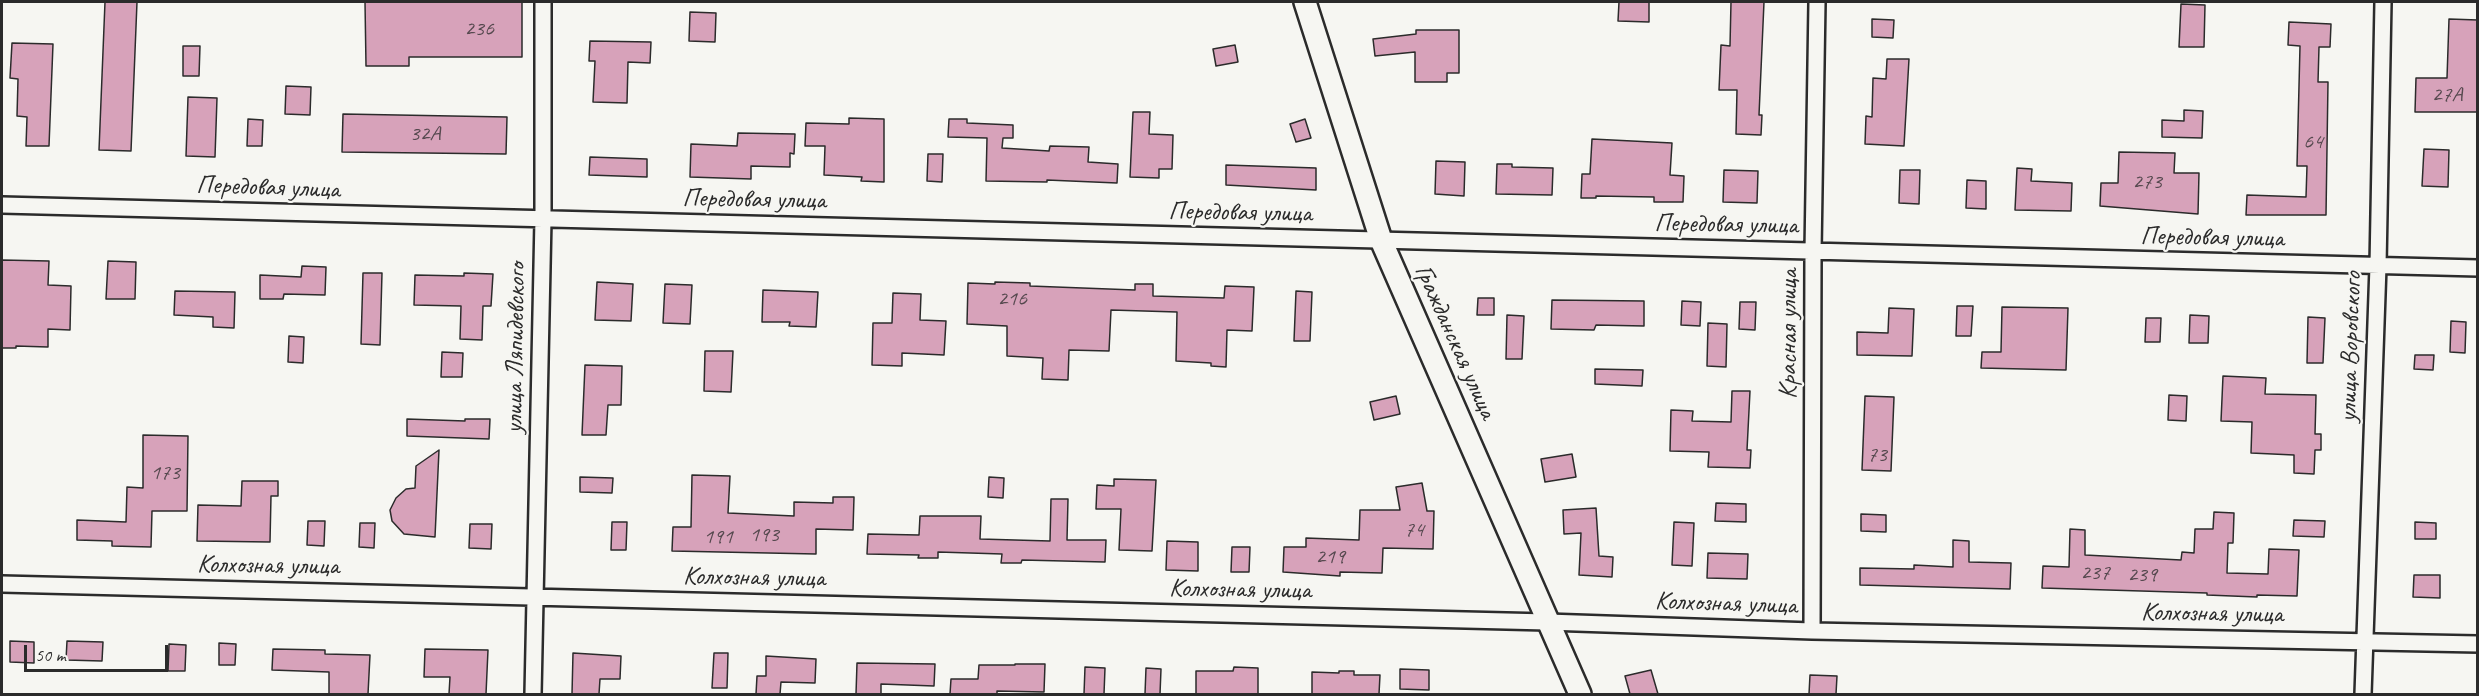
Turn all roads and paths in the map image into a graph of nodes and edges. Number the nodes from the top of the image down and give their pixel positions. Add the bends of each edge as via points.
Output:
1 (543, 2) edge
2 (1305, 2) edge
3 (1817, 2) edge
4 (2383, 2) edge
5 (2, 205) edge
6 (543, 219) junction
7 (1381, 240) junction
8 (1813, 251) junction
9 (2378, 266) junction
10 (2478, 268) edge
11 (2, 584) edge
12 (535, 596) junction
13 (1547, 622) junction
14 (1812, 631) junction
15 (2364, 641) junction
16 (2478, 644) edge
17 (533, 694) edge
18 (1580, 694) edge
19 (2363, 694) edge

1 - 6 street, улица Ляпидевского
2 - 7 main road, Гражданская улица
3 - 8 street, Красная улица
4 - 9 street, улица Воровского
5 - 6 street, Передовая улица
6 - 7 street, Передовая улица
6 - 12 street, улица Ляпидевского
7 - 8 street, Передовая улица
7 - 13 main road, Гражданская улица
8 - 9 street, Передовая улица
8 - 14 street, Красная улица
9 - 10 street, Передовая улица
9 - 15 street, улица Воровского
11 - 12 street, Колхозная улица
12 - 13 street, Колхозная улица
12 - 17 street, улица Ляпидевского
13 - 14 street, Колхозная улица
13 - 18 main road, Гражданская улица
14 - 15 street, Колхозная улица
15 - 16 street, Колхозная улица
15 - 19 street, улица Воровского

